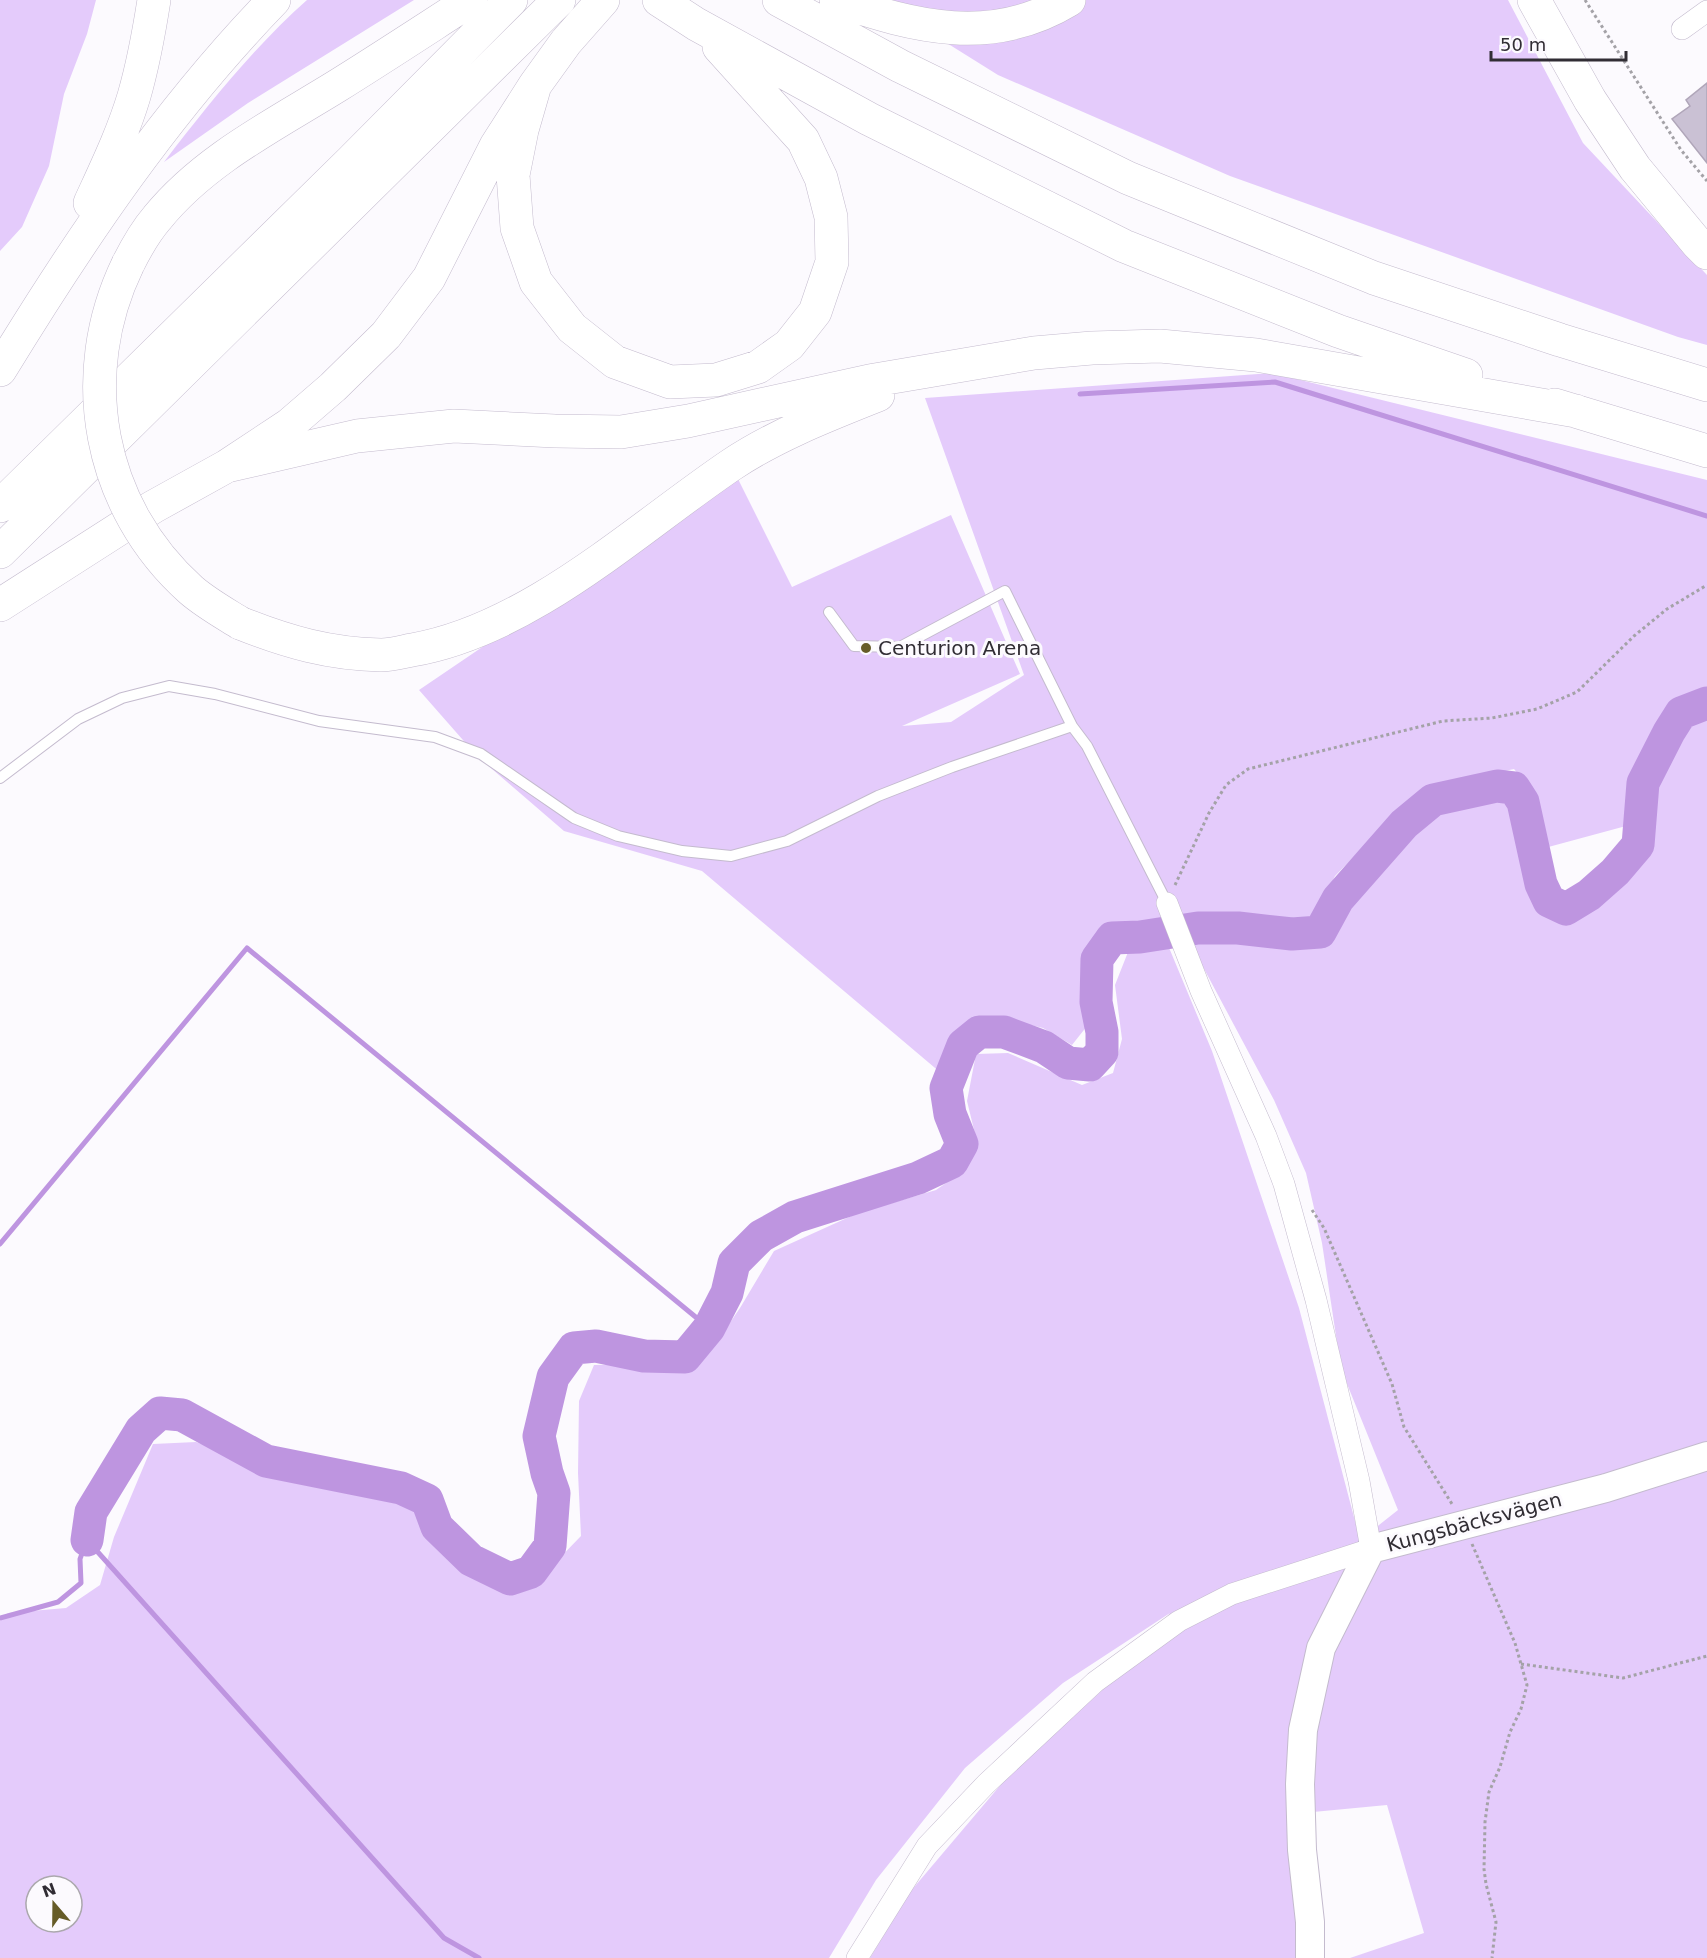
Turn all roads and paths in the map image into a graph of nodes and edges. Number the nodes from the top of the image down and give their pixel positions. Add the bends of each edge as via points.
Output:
1 (154, 0) edge
2 (274, 0) edge
3 (471, 0) edge
4 (511, 0) edge
5 (560, 0) edge
6 (603, 0) edge
7 (659, 0) edge
8 (779, 0) edge
9 (836, 0) edge
10 (1069, 0) edge
11 (1534, 0) edge
12 (1585, 0) edge
13 (1707, 11) edge
14 (696, 24) junction
15 (1682, 29) dead end
16 (535, 85) junction
17 (1707, 182) edge
18 (1707, 253) edge
19 (48, 291) junction
20 (953, 367) junction
21 (0, 370) edge
22 (1707, 385) edge
23 (1576, 411) junction
24 (1707, 451) edge
25 (227, 466) junction
26 (0, 506) edge
27 (0, 552) edge
28 (1707, 585) edge
29 (0, 604) edge
30 (828, 612) dead end
31 (1072, 726) junction
32 (0, 778) edge
33 (1167, 903) junction
34 (1309, 1205) dead end
35 (1707, 1456) edge
36 (1464, 1525) junction
37 (1371, 1549) junction
38 (1707, 1656) edge
39 (1521, 1664) junction
40 (857, 1958) edge
41 (1310, 1958) edge
42 (1492, 1958) edge

1 - 19 highway via 134,96 110,161
2 - 19 highway via 187,98
3 - 20 highway, bridge via 238,147 197,178 156,218 116,289 107,316 98,384 114,476 133,520 193,592 240,623 280,640 330,651 383,655 428,647 471,634 538,600 733,464 808,423
4 - 26 highway
5 - 27 highway
6 - 16 highway
7 - 14 highway
8 - 22 highway via 900,66 1128,178 1374,278
9 - 10 highway via 907,22 961,28 1031,19
11 - 18 highway via 1590,100 1635,168
12 - 17 path via 1681,150
13 - 15 street
14 - 16 highway via 803,140 821,178 831,217 832,262 815,312 789,345 758,367 716,380 670,382 615,362 572,328 536,282 517,228 513,175
14 - 23 highway via 869,119 1124,246 1338,331
16 - 25 highway via 496,146 429,278 386,335 289,425
19 - 21 highway
20 - 23 highway via 1034,353 1160,346 1256,355
20 - 25 highway via 869,381 688,422 621,432 454,426 357,436
23 - 24 highway
25 - 29 highway via 153,507
28 - 33 path via 1667,609 1634,636 1577,692 1537,709 1492,718 1443,721 1248,769 1226,785 1209,813
30 - 31 lane via 854,646 900,647 1005,591
31 - 32 lane via 878,796 787,841 730,856 682,852 618,836 573,818 481,754 435,737 320,721 169,686 122,698 78,719
31 - 33 lane via 1087,746
33 - 37 street via 1284,1184 1319,1311
34 - 36 path via 1324,1228 1377,1347 1404,1426
35 - 36 street, Kungsbäcksvägen via 1606,1488
36 - 37 street, Kungsbäcksvägen
36 - 39 path
37 - 40 street via 1232,1594 1179,1621 1095,1682 986,1784 927,1846
37 - 41 street, Kungsbäcksvägen via 1320,1648 1303,1730 1302,1851
38 - 39 path via 1623,1678
39 - 42 path via 1527,1685 1489,1792 1485,1822 1484,1869 1496,1922

